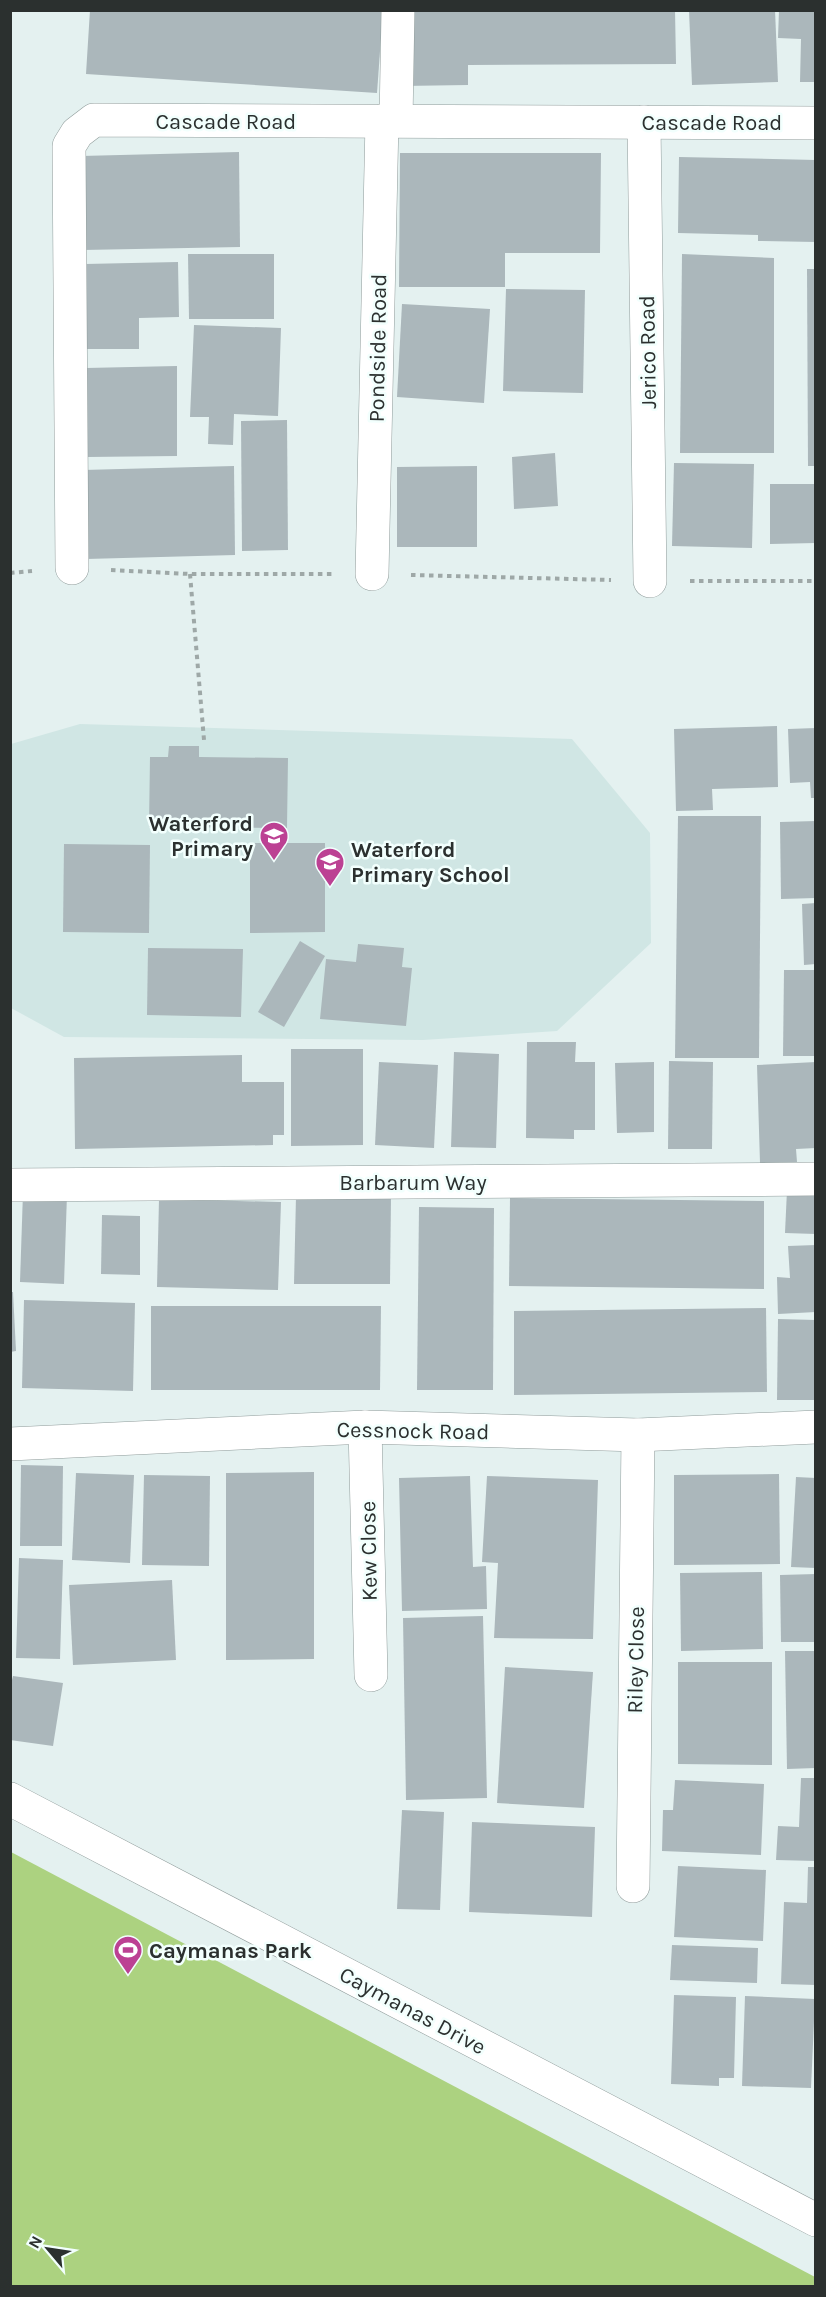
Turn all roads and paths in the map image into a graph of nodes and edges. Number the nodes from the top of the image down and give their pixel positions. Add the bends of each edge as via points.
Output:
1 (398, 10) edge
2 (389, 121) junction
3 (644, 122) junction
4 (816, 123) edge
5 (72, 568) dead end
6 (190, 574) dead end
7 (372, 574) dead end
8 (650, 581) dead end
9 (204, 740) dead end
10 (816, 1179) edge
11 (10, 1185) edge
12 (365, 1427) junction
13 (816, 1427) edge
14 (638, 1435) junction
15 (10, 1444) edge
16 (371, 1675) dead end
17 (10, 1799) edge
18 (633, 1886) dead end
19 (816, 2220) edge

1 - 2 street, Pondside Road
2 - 3 street, Cascade Road
2 - 5 street, Cascade Road via 94,120 77,134 69,146
2 - 7 street, Pondside Road
3 - 4 street, Cascade Road
3 - 8 street, Jerico Road
6 - 9 path
10 - 11 street, Barbarum Way
12 - 14 street, Cessnock Road
12 - 15 street, Cessnock Road
12 - 16 street, Kew Close
13 - 14 street, Cessnock Road
14 - 18 street, Riley Close
17 - 19 street, Caymanas Drive

